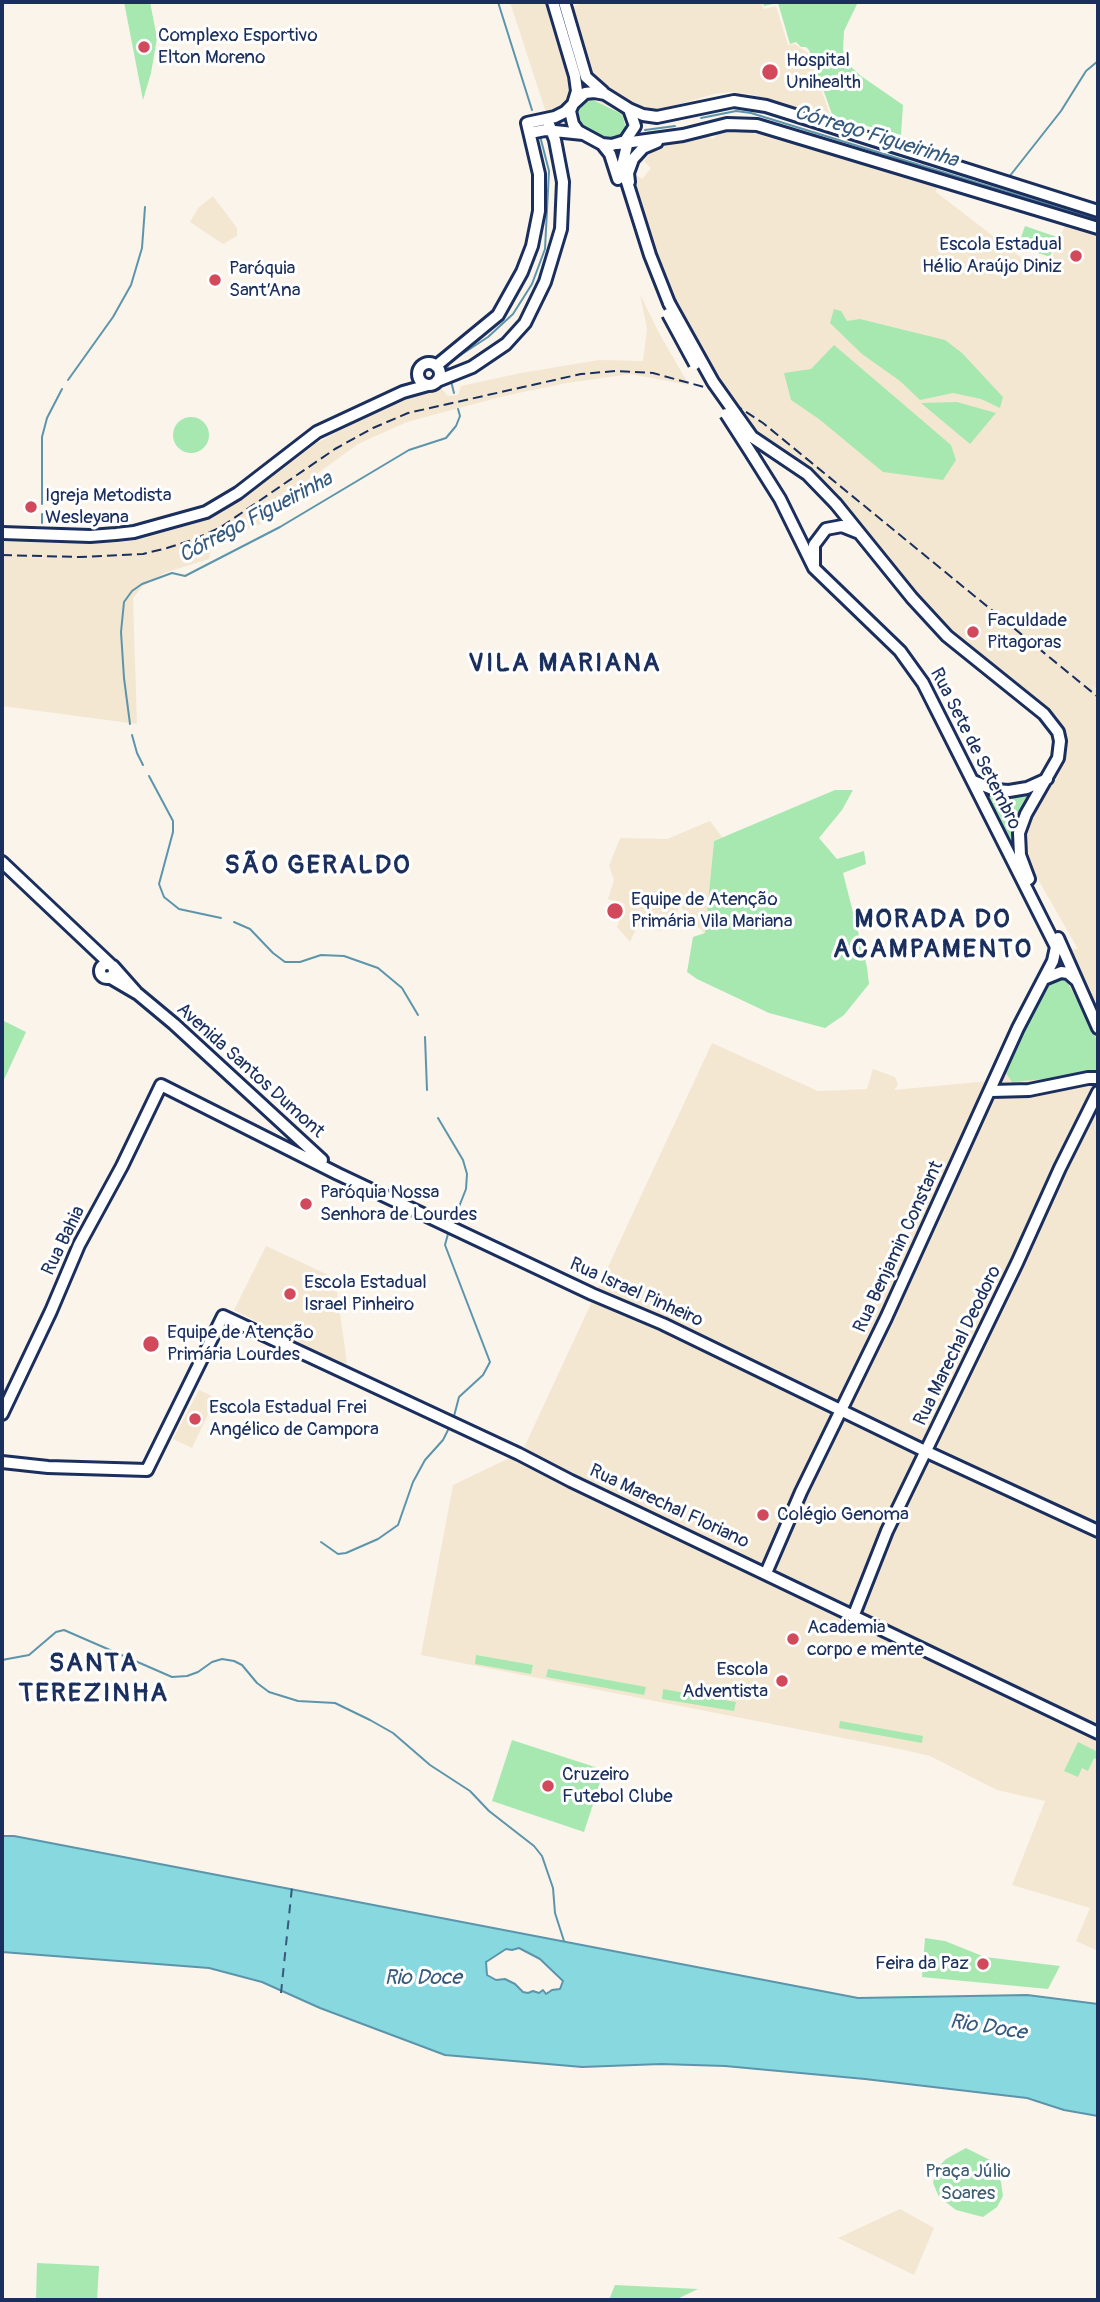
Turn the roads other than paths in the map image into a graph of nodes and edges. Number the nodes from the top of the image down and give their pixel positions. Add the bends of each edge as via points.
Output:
1 (553, 2) edge
2 (564, 2) edge
3 (605, 94) junction
4 (573, 104) junction
5 (629, 109) junction
6 (690, 111) junction
7 (547, 119) junction
8 (552, 131) junction
9 (530, 133) junction
10 (584, 135) junction
11 (683, 135) junction
12 (624, 141) junction
13 (602, 144) junction
14 (1098, 211) edge
15 (1098, 228) edge
16 (642, 230) junction
17 (666, 304) junction
18 (436, 366) junction
19 (428, 382) junction
20 (2, 533) edge
21 (859, 534) junction
22 (814, 568) junction
23 (1047, 778) junction
24 (973, 782) junction
25 (2, 862) edge
26 (1052, 936) joint
27 (1044, 979) junction
28 (1077, 981) junction
29 (1098, 1028) edge
30 (1006, 1054) junction
31 (1098, 1078) edge
32 (1029, 1090) junction
33 (991, 1091) junction
34 (1098, 1092) edge
35 (282, 1136) junction
36 (338, 1174) joint
37 (841, 1411) junction
38 (2, 1414) edge
39 (927, 1452) junction
40 (2, 1462) edge
41 (1098, 1531) edge
42 (766, 1573) junction
43 (853, 1617) junction
44 (1098, 1733) edge

1 - 4 main road via 575,76
2 - 3 main road via 586,77
3 - 4 main road via 585,93
3 - 5 main road
4 - 7 main road
4 - 10 main road via 572,121
5 - 6 main road via 657,117
5 - 12 main road via 635,122
6 - 11 main road
6 - 14 main road via 734,101 766,106
7 - 8 main road
7 - 9 main road via 527,123
8 - 9 main road
8 - 10 main road
8 - 19 main road via 563,181 561,229 538,299 525,323 498,351
9 - 18 main road via 539,174 539,211 522,272 498,315
10 - 13 main road
11 - 12 main road
11 - 15 main road via 727,124 757,125
11 - 16 main road via 650,144 632,162 629,181
12 - 13 main road
12 - 16 main road via 622,166
13 - 17 main road via 610,154 643,257
16 - 17 main road
17 - 21 main road, Rua Sete de Setembro, bridge via 752,436 807,474
17 - 22 main road, Rua Sete de Setembro, bridge via 684,346 780,499
18 - 19 main road via 440,376
18 - 19 main road via 430,363 418,370
19 - 20 main road via 317,432 239,493 206,512 116,534
21 - 22 main road via 842,526 826,529 814,545
21 - 23 main road, Rua Sete de Setembro via 947,636 1055,727 1060,749
22 - 24 main road, Rua Sete de Setembro via 910,663
23 - 24 main road via 1009,791
23 - 28 main road, Rua Sete de Setembro via 1022,824 1018,848
24 - 26 main road, Rua Sete de Setembro
25 - 35 main road, Avenida Santos Dumont via 92,946 108,969 133,986 271,1114
26 - 27 main road, Rua Benjamin Constant via 1056,949
27 - 28 main road via 1063,972
27 - 30 main road, Rua Benjamin Constant
28 - 29 main road, Rua Sete de Setembro
30 - 32 main road via 1006,1080
30 - 33 main road, Rua Benjamin Constant
31 - 32 main road
32 - 33 main road
33 - 37 main road, Rua Benjamin Constant
34 - 39 main road, Rua Marechal Deodoro
35 - 36 main road, Avenida Santos Dumont
35 - 38 main road, Rua Bahia via 218,1115 161,1085 79,1245
36 - 37 main road, Rua Israel Pinheiro via 758,1368
37 - 39 main road, Rua Israel Pinheiro
37 - 42 main road, Rua Benjamin Constant
39 - 41 main road, Rua Israel Pinheiro
39 - 43 main road, Rua Marechal Deodoro via 887,1531
40 - 42 main road, Rua Marechal Floriano via 147,1471 223,1316
42 - 43 main road, Rua Marechal Floriano
43 - 44 main road, Rua Marechal Floriano

